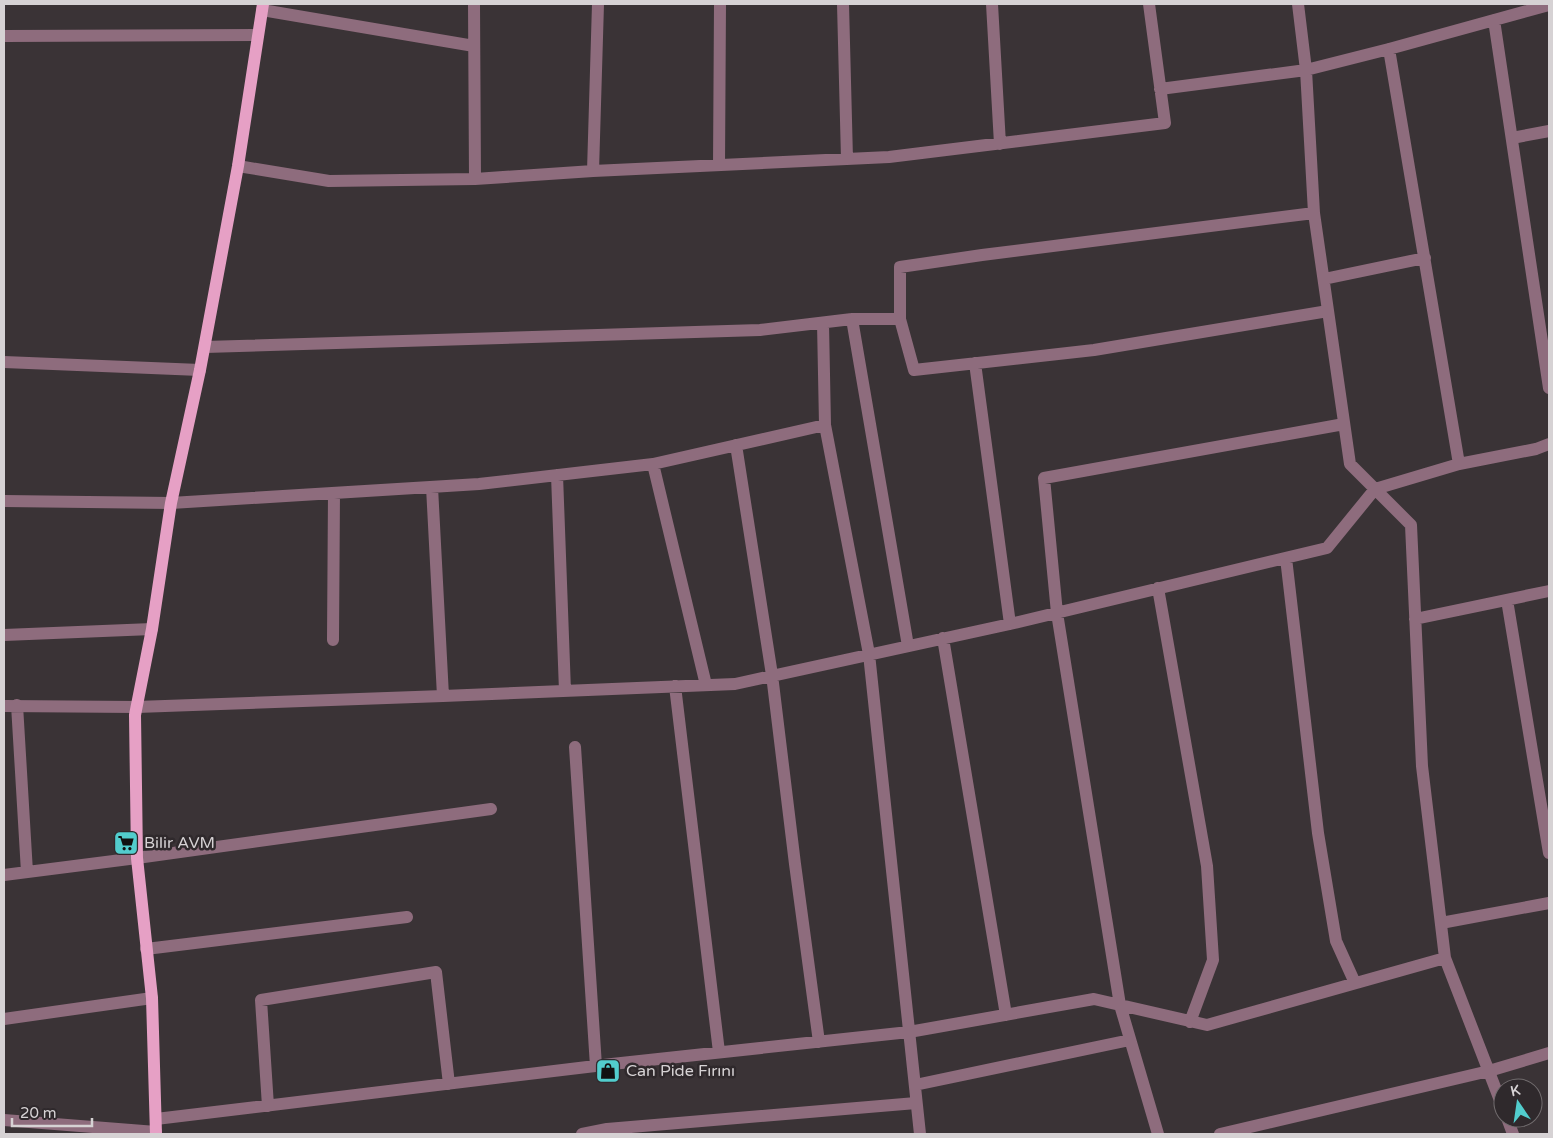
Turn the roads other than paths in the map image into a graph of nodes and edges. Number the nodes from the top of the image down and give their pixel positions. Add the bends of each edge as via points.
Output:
1 (474, 4) edge
2 (598, 4) edge
3 (720, 4) edge
4 (843, 4) edge
5 (992, 4) edge
6 (1149, 4) edge
7 (1298, 4) edge
8 (1549, 4) edge
9 (262, 7) edge
10 (1494, 20) junction
11 (258, 34) junction
12 (4, 36) edge
13 (474, 46) junction
14 (1390, 49) junction
15 (1306, 70) junction
16 (1160, 89) junction
17 (1549, 131) edge
18 (1512, 138) junction
19 (1000, 144) junction
20 (846, 159) junction
21 (719, 165) junction
22 (238, 166) junction
23 (593, 171) junction
24 (475, 179) junction
25 (1314, 213) junction
26 (1425, 258) junction
27 (1324, 279) junction
28 (1328, 311) junction
29 (852, 319) junction
30 (900, 319) junction
31 (823, 323) junction
32 (205, 347) junction
33 (4, 362) edge
34 (974, 363) junction
35 (200, 370) junction
36 (1549, 388) edge
37 (1344, 424) junction
38 (825, 425) junction
39 (1549, 444) edge
40 (736, 445) junction
41 (653, 464) junction
42 (1459, 464) junction
43 (557, 475) junction
44 (432, 487) junction
45 (1375, 489) junction
46 (334, 493) junction
47 (4, 501) edge
48 (171, 504) junction
49 (1286, 558) junction
50 (1158, 588) junction
51 (1549, 591) edge
52 (1507, 600) junction
53 (1057, 613) junction
54 (1415, 619) junction
55 (1010, 624) junction
56 (152, 629) junction
57 (4, 635) edge
58 (943, 638) junction
59 (333, 640) dead end
60 (908, 646) junction
61 (869, 654) junction
62 (772, 675) junction
63 (706, 685) junction
64 (675, 686) junction
65 (565, 691) junction
66 (444, 696) junction
67 (10, 706) edge
68 (137, 707) junction
69 (575, 747) dead end
70 (491, 809) dead end
71 (1549, 853) edge
72 (137, 858) junction
73 (27, 872) junction
74 (4, 874) edge
75 (1549, 903) edge
76 (407, 917) dead end
77 (1441, 923) junction
78 (146, 948) junction
79 (1445, 958) junction
80 (1355, 983) junction
81 (152, 998) junction
82 (1120, 1005) junction
83 (1006, 1015) junction
84 (4, 1019) edge
85 (1190, 1022) junction
86 (909, 1032) junction
87 (1130, 1040) junction
88 (818, 1042) junction
89 (718, 1052) junction
90 (1549, 1053) edge
91 (596, 1066) junction
92 (1489, 1071) junction
93 (1493, 1082) edge
94 (449, 1084) junction
95 (914, 1085) junction
96 (916, 1103) junction
97 (268, 1106) junction
98 (4, 1120) edge
99 (156, 1129) edge
100 (582, 1134) edge
101 (920, 1134) edge
102 (1158, 1134) edge
103 (1220, 1134) edge

1 - 13 street
2 - 23 street
3 - 21 street
4 - 20 street
5 - 19 street
6 - 16 street
7 - 15 street
8 - 10 street
9 - 11 main road
9 - 13 street
10 - 14 street
10 - 18 street
11 - 12 street
11 - 22 main road
13 - 24 street
14 - 15 street
14 - 26 street
15 - 16 street
15 - 25 street
16 - 19 street via 1164,124
17 - 18 street
18 - 36 street
19 - 20 street
20 - 21 street
21 - 23 street
22 - 24 street via 329,181
22 - 32 main road
23 - 24 street
25 - 27 street
25 - 30 street via 900,268
26 - 27 street
26 - 42 street
27 - 28 street
28 - 34 street via 1094,350
28 - 37 street
29 - 30 street
29 - 31 street
29 - 60 street
30 - 34 street via 914,370
31 - 32 street via 760,330
31 - 38 street
32 - 35 main road
33 - 35 street
34 - 55 street
35 - 48 main road
37 - 45 street via 1350,464
37 - 53 street via 1044,478
38 - 40 street
38 - 61 street
39 - 42 street
40 - 41 street
40 - 62 street
41 - 43 street
41 - 63 street
42 - 45 street
43 - 44 street
43 - 65 street
44 - 46 street
44 - 66 street
45 - 49 street via 1327,548
45 - 54 street via 1411,525
46 - 48 street
46 - 59 street
47 - 48 street
48 - 56 main road
49 - 50 street
49 - 80 street via 1318,833 1336,942
50 - 53 street
50 - 85 street via 1208,866 1213,960
51 - 52 street
52 - 54 street
52 - 71 street
53 - 55 street
53 - 82 street
54 - 77 street via 1422,766
55 - 58 street
56 - 57 street
56 - 68 main road
58 - 60 street
58 - 83 street
60 - 61 street
61 - 62 street
61 - 86 street
62 - 63 street via 735,684
62 - 88 street
63 - 64 street
64 - 65 street
64 - 89 street
65 - 66 street
66 - 68 street
67 - 68 street
67 - 73 street
68 - 72 main road
69 - 91 street
70 - 72 street
72 - 73 street
72 - 78 main road
73 - 74 street
75 - 77 street
76 - 78 street
77 - 79 street
78 - 81 main road
79 - 80 street
79 - 92 street
80 - 85 street via 1207,1025
81 - 84 street
81 - 99 main road
82 - 83 street via 1094,999
82 - 85 street
82 - 87 street
83 - 86 street
86 - 88 street
86 - 95 street
87 - 95 street
87 - 102 street
88 - 89 street
89 - 91 street
90 - 92 street
91 - 94 street
92 - 93 street
92 - 103 street
94 - 97 street
94 - 97 street via 436,972 261,1000
95 - 96 street
96 - 100 street via 607,1129
96 - 101 street
97 - 99 street
98 - 99 street

